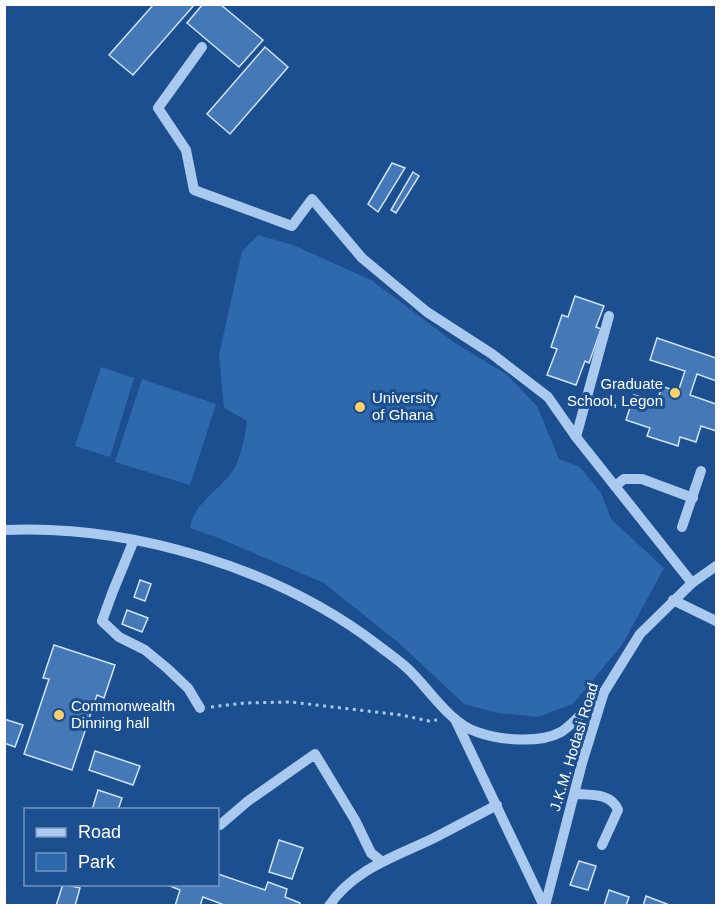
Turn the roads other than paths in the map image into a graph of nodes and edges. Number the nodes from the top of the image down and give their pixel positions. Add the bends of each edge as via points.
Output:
1 (202, 47) dead end
2 (609, 316) dead end
3 (576, 437) junction
4 (701, 471) dead end
5 (615, 486) junction
6 (693, 498) junction
7 (682, 527) dead end
8 (4, 530) edge
9 (134, 540) junction
10 (717, 566) edge
11 (692, 583) junction
12 (673, 600) junction
13 (717, 621) edge
14 (604, 692) junction
15 (200, 708) road end
16 (455, 719) junction
17 (575, 794) junction
18 (497, 805) junction
19 (220, 825) dead end
20 (602, 845) dead end
21 (381, 861) junction
22 (329, 906) edge
23 (544, 906) edge

1 - 3 street via 158,108 186,150 194,190 292,226 312,199 362,258 428,312 549,397
2 - 3 street
3 - 5 street
4 - 6 street
5 - 6 street via 624,479 642,479
5 - 11 street
6 - 7 street
8 - 9 street via 84,531
9 - 15 street via 102,621 168,669 188,688
9 - 16 street via 216,560 280,586 356,628 408,668
10 - 11 street, J.K.M. Hodasi Road
11 - 12 street, J.K.M. Hodasi Road
12 - 13 street
12 - 14 street, J.K.M. Hodasi Road via 640,634
14 - 16 street via 561,732 536,739 506,739 475,732
14 - 17 street, J.K.M. Hodasi Road
16 - 18 street
17 - 20 street via 604,796 615,803 618,810
17 - 23 street, J.K.M. Hodasi Road
18 - 21 street
18 - 23 street
19 - 21 street via 315,754 356,820 371,853
21 - 22 street via 339,891

